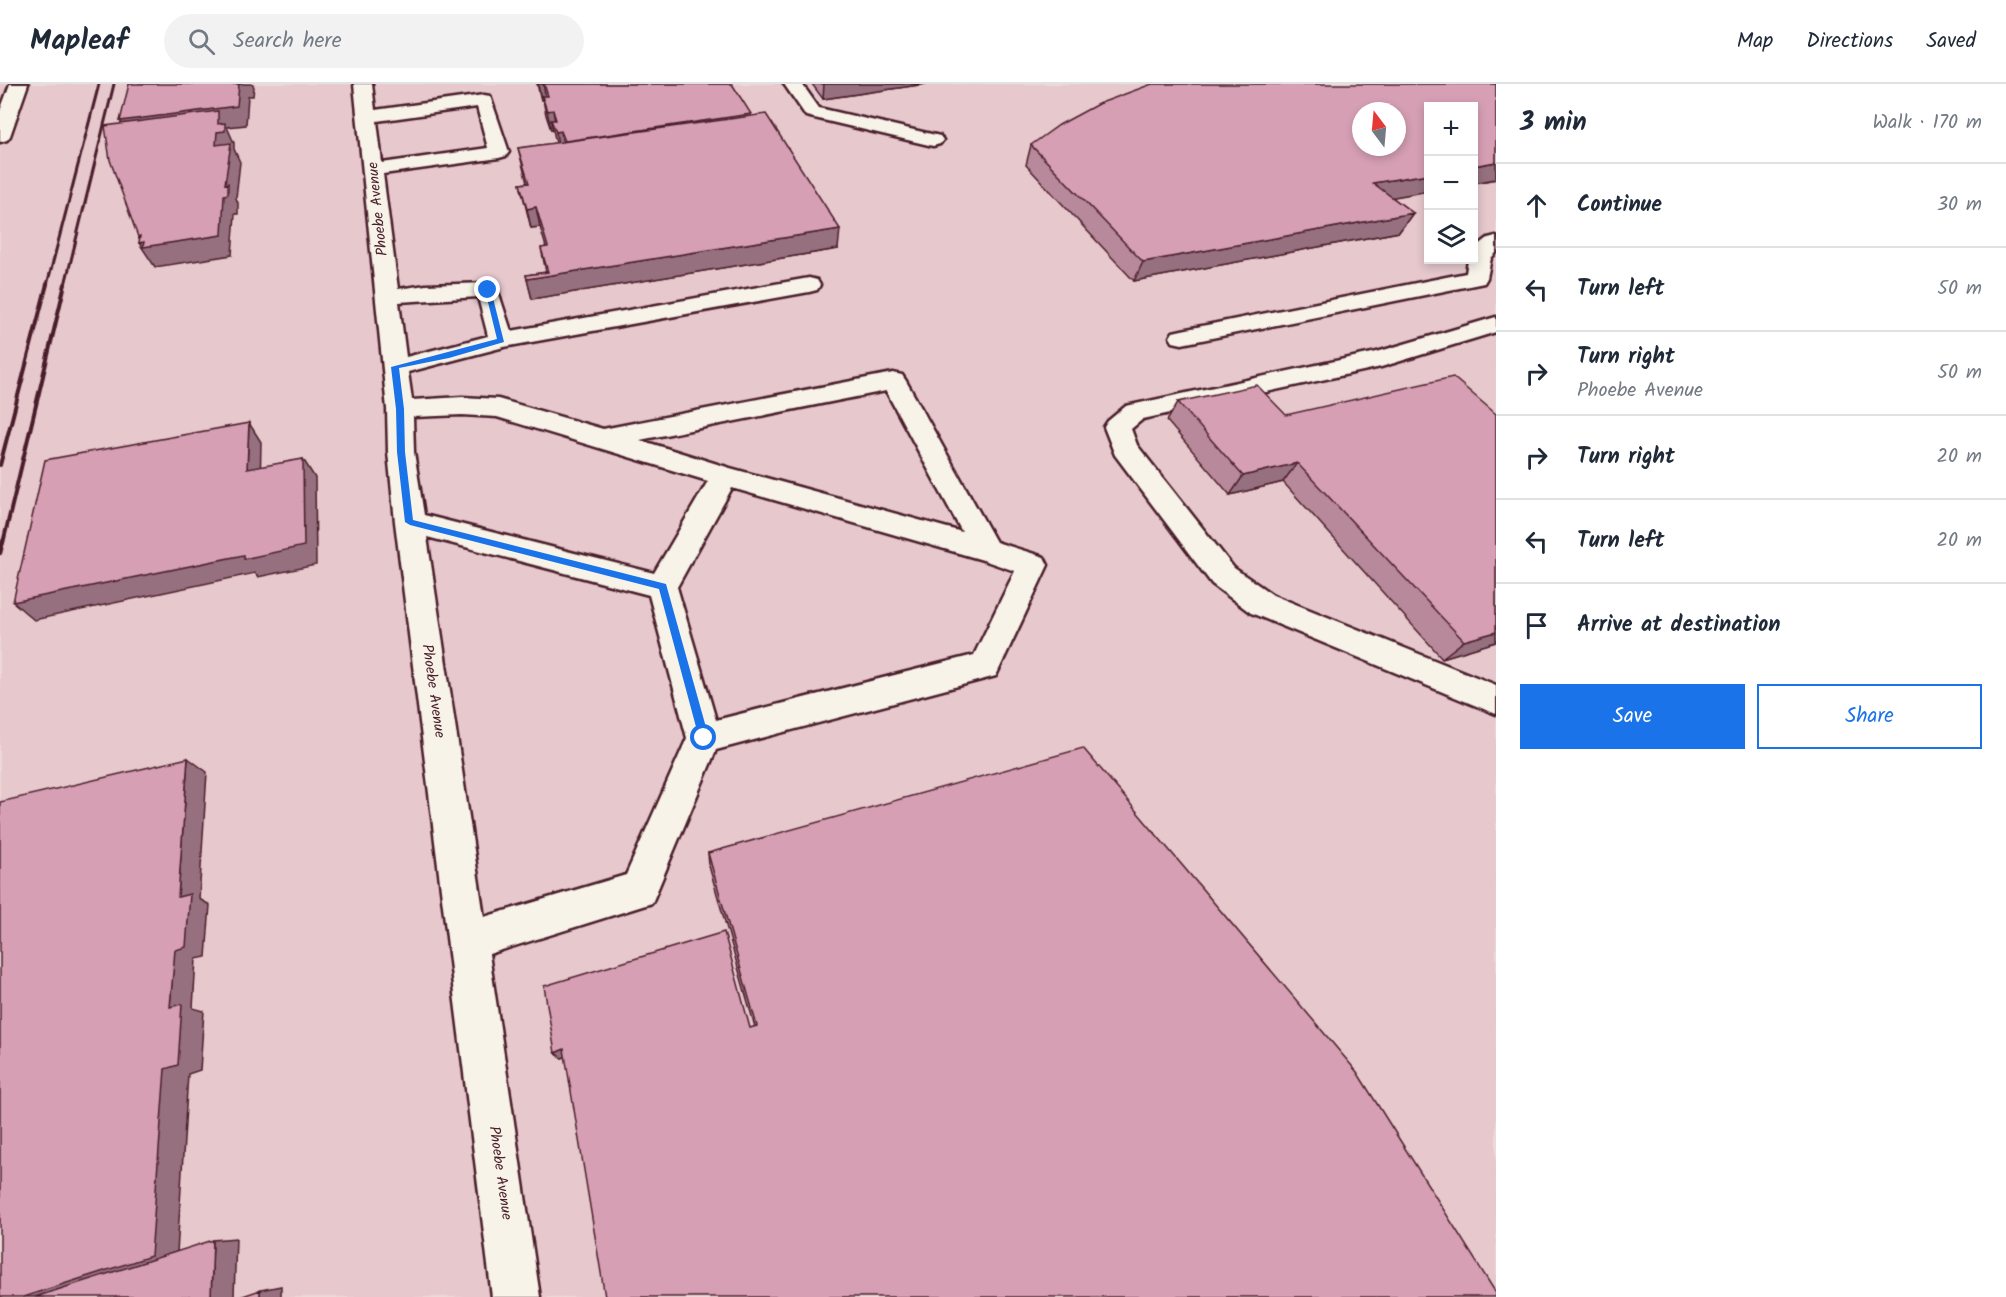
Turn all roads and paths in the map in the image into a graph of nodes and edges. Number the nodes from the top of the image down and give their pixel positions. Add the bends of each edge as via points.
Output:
1 (19, 84) edge
2 (363, 84) edge
3 (793, 84) edge
4 (367, 117) junction
5 (0, 136) edge
6 (933, 140) dead end
7 (373, 170) junction
8 (1491, 252) edge
9 (809, 285) dead end
10 (388, 297) junction
11 (1496, 324) edge
12 (1182, 337) dead end
13 (501, 340) junction
14 (395, 367) junction
15 (400, 409) junction
16 (603, 438) junction
17 (725, 476) junction
18 (410, 522) junction
19 (986, 550) junction
20 (662, 587) junction
21 (1496, 700) edge
22 (704, 738) junction
23 (469, 941) junction
24 (516, 1297) edge

1 - 5 street
2 - 4 street, Phoebe Avenue
3 - 6 street via 813,112
4 - 7 street, Phoebe Avenue
4 - 7 street via 484,100 499,152
7 - 10 street, Phoebe Avenue
8 - 12 street via 1476,278
9 - 13 street
10 - 13 street via 488,290
10 - 14 street, Phoebe Avenue
11 - 21 street via 1381,359 1135,412 1117,427 1125,448 1223,576 1262,604
13 - 14 street
14 - 15 street, Phoebe Avenue
15 - 16 street via 498,408
15 - 18 street, Phoebe Avenue
16 - 17 street
16 - 19 street via 893,381
17 - 19 street
17 - 20 street
18 - 20 street
18 - 23 street, Phoebe Avenue
19 - 22 street via 1033,565 985,666
20 - 22 street
22 - 23 street via 639,890
23 - 24 street, Phoebe Avenue

